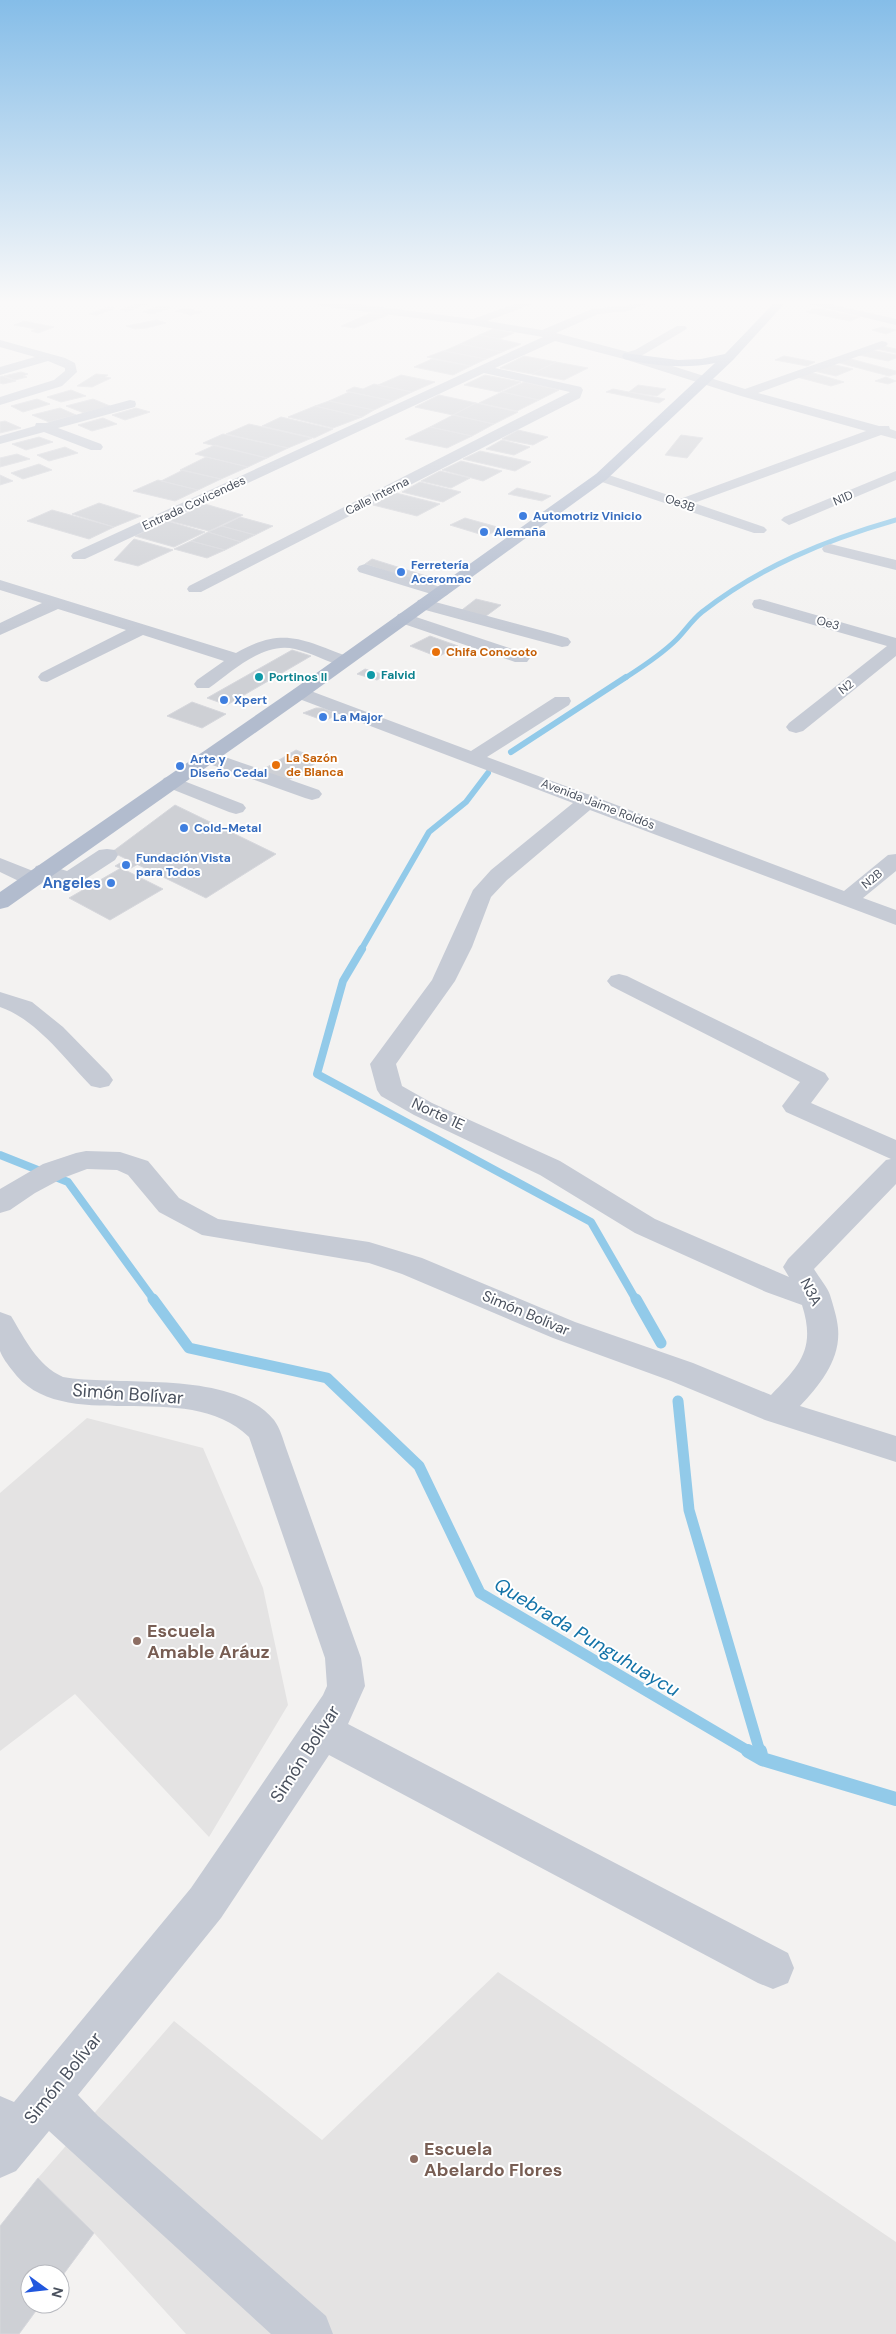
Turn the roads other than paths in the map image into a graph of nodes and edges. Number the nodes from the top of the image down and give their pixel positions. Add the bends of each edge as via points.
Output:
1 (102, 412) edge
2 (390, 412) edge
3 (543, 412) edge
4 (669, 412) edge
5 (814, 412) edge
6 (28, 420) dead end
7 (896, 424) edge
8 (46, 428) junction
9 (880, 430) junction
10 (896, 435) edge
11 (0, 440) edge
12 (96, 447) dead end
13 (896, 475) edge
14 (601, 477) junction
15 (682, 503) junction
16 (789, 520) dead end
17 (759, 530) dead end
18 (830, 549) dead end
19 (79, 556) dead end
20 (896, 565) edge
21 (365, 569) dead end
22 (0, 585) edge
23 (195, 590) dead end
24 (441, 592) junction
25 (56, 603) junction
26 (424, 604) junction
27 (760, 604) dead end
28 (404, 618) junction
29 (142, 629) junction
30 (0, 630) edge
31 (562, 642) dead end
32 (896, 643) edge
33 (896, 647) edge
34 (521, 658) dead end
35 (239, 660) junction
36 (343, 661) junction
37 (48, 677) dead end
38 (203, 684) dead end
39 (300, 692) junction
40 (562, 701) dead end
41 (796, 727) dead end
42 (208, 757) junction
43 (474, 757) junction
44 (171, 782) junction
45 (312, 794) dead end
46 (589, 800) junction
47 (236, 808) dead end
48 (107, 855) dead end
49 (896, 860) edge
50 (0, 864) edge
51 (38, 875) junction
52 (847, 899) junction
53 (0, 902) edge
54 (896, 918) edge
55 (619, 981) dead end
56 (0, 1000) edge
57 (100, 1080) dead end
58 (896, 1151) edge
59 (896, 1167) edge
60 (0, 1204) edge
61 (816, 1295) junction
62 (0, 1324) edge
63 (776, 1411) junction
64 (896, 1449) edge
65 (323, 1731) junction
66 (773, 1968) dead end
67 (48, 2097) junction
68 (6, 2137) edge
69 (308, 2334) edge

1 - 8 street
2 - 19 street, Entrada Covicendes
3 - 23 street, Calle Interna
4 - 14 main road
5 - 9 street
6 - 8 street
7 - 9 street
8 - 11 street
8 - 12 street
9 - 10 street
9 - 15 street
13 - 16 street, N1D
14 - 15 street, Oe3B
14 - 24 main road
15 - 17 street, Oe3B
18 - 20 street
21 - 24 street
22 - 25 street
24 - 26 main road
25 - 29 street
25 - 30 street
26 - 28 main road
26 - 31 street
27 - 32 street, Oe3
28 - 34 street
28 - 36 main road
29 - 35 street
29 - 37 street
33 - 41 street, N2
35 - 36 street via 275,642 291,643
35 - 38 street
36 - 39 main road
39 - 42 main road
39 - 43 street, Avenida Jaime Roldós
40 - 43 street
42 - 44 main road
42 - 45 street
43 - 46 street, Avenida Jaime Roldós
44 - 47 street
44 - 51 main road
46 - 52 street, Avenida Jaime Roldós
46 - 61 street, Norte 1E via 499,875 481,895 444,981 383,1064 390,1090 423,1109 550,1168 645,1226 799,1293
48 - 51 street via 70,879
49 - 52 street, N2B
50 - 51 street
51 - 53 main road
52 - 54 street, Avenida Jaime Roldós
55 - 58 street via 816,1079 795,1106
56 - 57 street via 23,1007 54,1032
59 - 61 street, N3A via 798,1267
60 - 63 street, Simón Bolívar via 39,1178 70,1165 97,1159 125,1162 142,1172 169,1205 212,1228 369,1253 412,1266 564,1330 682,1372
61 - 63 street, N3A via 823,1319 823,1343 814,1367
62 - 65 street, Simón Bolívar via 22,1363 40,1379 56,1387 81,1392 206,1400 255,1420 268,1439 343,1658 346,1686
63 - 64 street, Simón Bolívar
65 - 66 street
65 - 67 street, Simón Bolívar via 206,1903
67 - 68 street, Simón Bolívar
67 - 69 street via 82,2132

